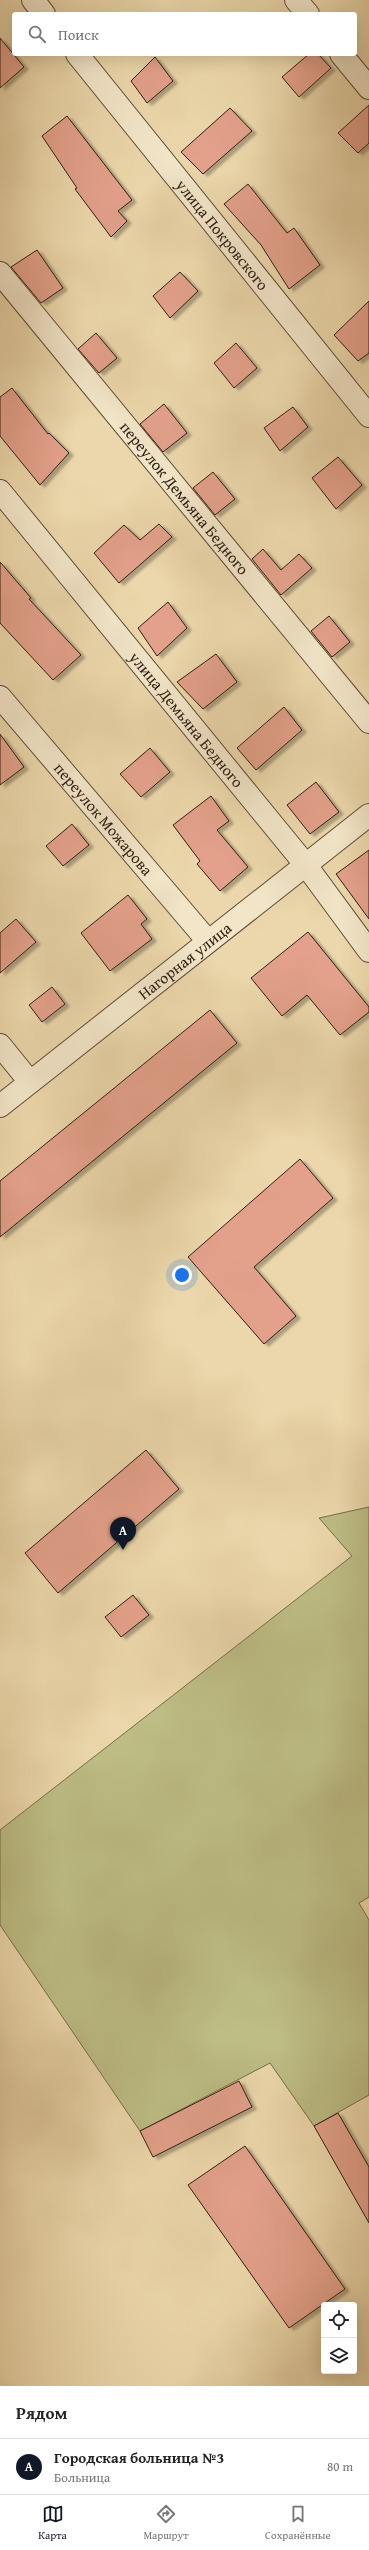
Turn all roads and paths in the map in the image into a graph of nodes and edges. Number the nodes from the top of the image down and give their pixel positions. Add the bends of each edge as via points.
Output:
1 (33, 0) edge
2 (296, 0) edge
3 (42, 12) edge
4 (306, 12) edge
5 (79, 56) edge
6 (343, 56) edge
7 (369, 88) edge
8 (0, 273) edge
9 (369, 416) edge
10 (0, 490) edge
11 (0, 697) edge
12 (369, 722) edge
13 (369, 815) edge
14 (305, 864) junction
15 (207, 940) junction
16 (369, 951) edge
17 (0, 1045) edge
18 (30, 1082) junction
19 (0, 1106) edge

1 - 3 street
2 - 4 street
5 - 9 street, улица Покровского
6 - 7 street
8 - 12 street, переулок Демьяна Бедного
10 - 14 street, улица Демьяна Бедного
11 - 15 street, переулок Можарова
13 - 14 street, Нагорная улица
14 - 15 street, Нагорная улица
14 - 16 street, улица Демьяна Бедного
15 - 18 street, Нагорная улица
17 - 18 street
18 - 19 street, Нагорная улица

